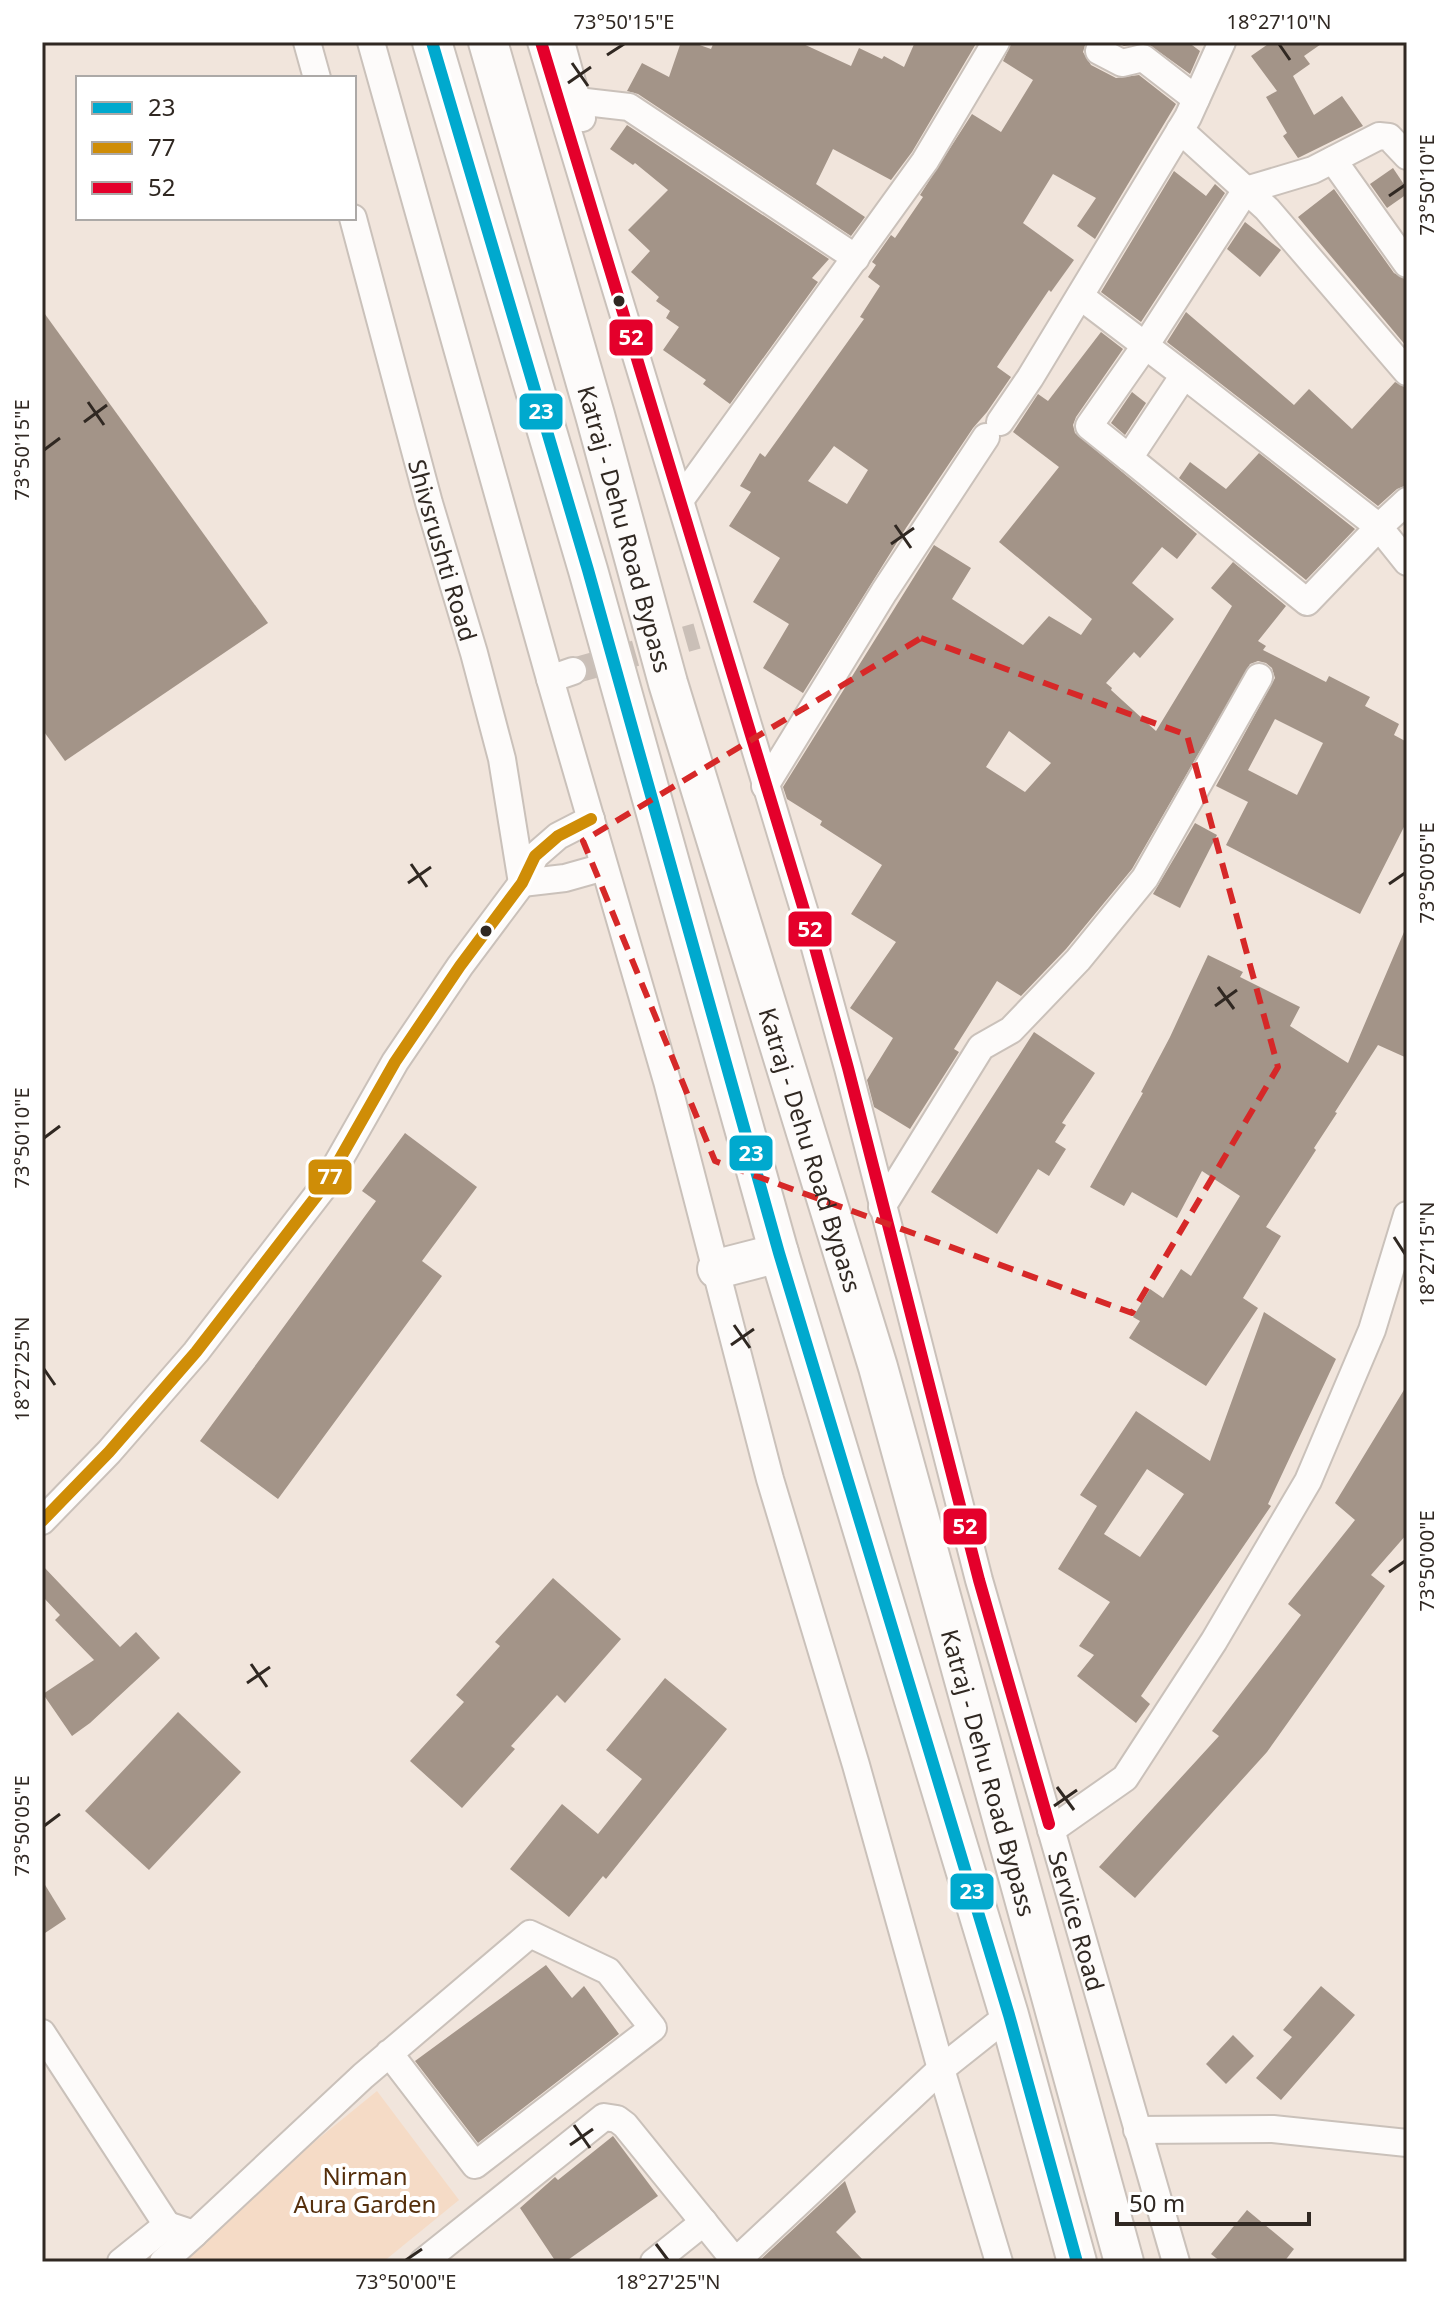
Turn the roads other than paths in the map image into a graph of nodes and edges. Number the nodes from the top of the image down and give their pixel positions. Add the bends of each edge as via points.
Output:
1 (307, 42) edge
2 (371, 42) edge
3 (432, 42) edge
4 (488, 42) edge
5 (541, 42) edge
6 (561, 42) edge
7 (996, 42) edge
8 (1232, 42) edge
9 (1099, 51) dead end
10 (316, 76) edge
11 (1196, 99) junction
12 (577, 101) junction
13 (1180, 130) junction
14 (1407, 156) edge
15 (1333, 160) junction
16 (1246, 190) junction
17 (354, 220) edge
18 (596, 228) junction
19 (856, 258) junction
20 (1407, 264) edge
21 (1080, 296) junction
22 (1145, 346) junction
23 (1407, 372) edge
24 (1184, 375) junction
25 (1129, 458) junction
26 (681, 499) junction
27 (1407, 501) edge
28 (1379, 527) junction
29 (1407, 562) edge
30 (1259, 677) dead end
31 (765, 786) junction
32 (591, 819) junction
33 (604, 867) junction
34 (522, 883) junction
35 (882, 1207) junction
36 (1407, 1215) edge
37 (779, 1253) junction
38 (717, 1269) junction
39 (42, 1521) edge
40 (1051, 1830) junction
41 (1009, 2015) junction
42 (42, 2033) edge
43 (389, 2053) junction
44 (941, 2069) junction
45 (1137, 2130) junction
46 (1407, 2143) edge
47 (704, 2222) junction
48 (167, 2225) junction
49 (194, 2234) junction
50 (121, 2262) edge
51 (163, 2262) edge
52 (423, 2262) edge
53 (654, 2262) edge
54 (736, 2262) edge
55 (999, 2262) edge
56 (1077, 2262) edge
57 (1124, 2262) edge
58 (1176, 2262) edge

1 - 10 street
2 - 32 street via 561,675
3 - 37 highway, Katraj - Dehu Road Bypass via 588,570
4 - 57 highway, Katraj - Dehu Road Bypass via 668,683 878,1367
5 - 18 street
6 - 12 street
7 - 19 street via 925,161
8 - 11 street
9 - 11 street via 1122,63 1143,58
11 - 13 street
12 - 18 street via 606,206
12 - 19 street via 629,107
13 - 16 street
13 - 21 street
14 - 15 street via 1389,137 1379,136
15 - 16 street
15 - 20 street
16 - 22 street
16 - 23 street
17 - 34 street, Shivsrushti Road via 502,759
18 - 26 street
19 - 26 street
21 - 22 street
21 - 31 street via 884,592
22 - 24 street
22 - 25 street via 1089,426
24 - 25 street
24 - 28 street
25 - 28 street via 1307,602
26 - 31 street via 708,633
27 - 28 street
28 - 29 street
30 - 35 street via 1145,878 1011,1030 981,1047
31 - 35 street via 848,1068
32 - 33 street
32 - 34 street via 558,836 535,856
33 - 34 street
33 - 38 street
34 - 39 street via 395,1062 325,1185 196,1352
35 - 40 street, Service Road via 979,1580
36 - 40 street via 1372,1330 1308,1481 1125,1778
37 - 38 highway
37 - 41 highway, Katraj - Dehu Road Bypass
38 - 44 street via 770,1479
40 - 45 street, Service Road
41 - 44 street
41 - 56 highway, Katraj - Dehu Road Bypass
42 - 48 street
43 - 43 street via 530,1934 608,1971 653,2028 475,2165
43 - 49 street
44 - 54 street
44 - 55 street
45 - 46 street via 1273,2129
45 - 58 street, Service Road
47 - 52 street via 625,2125 604,2117
47 - 53 street
47 - 54 street
48 - 49 street
48 - 50 street
49 - 51 street

